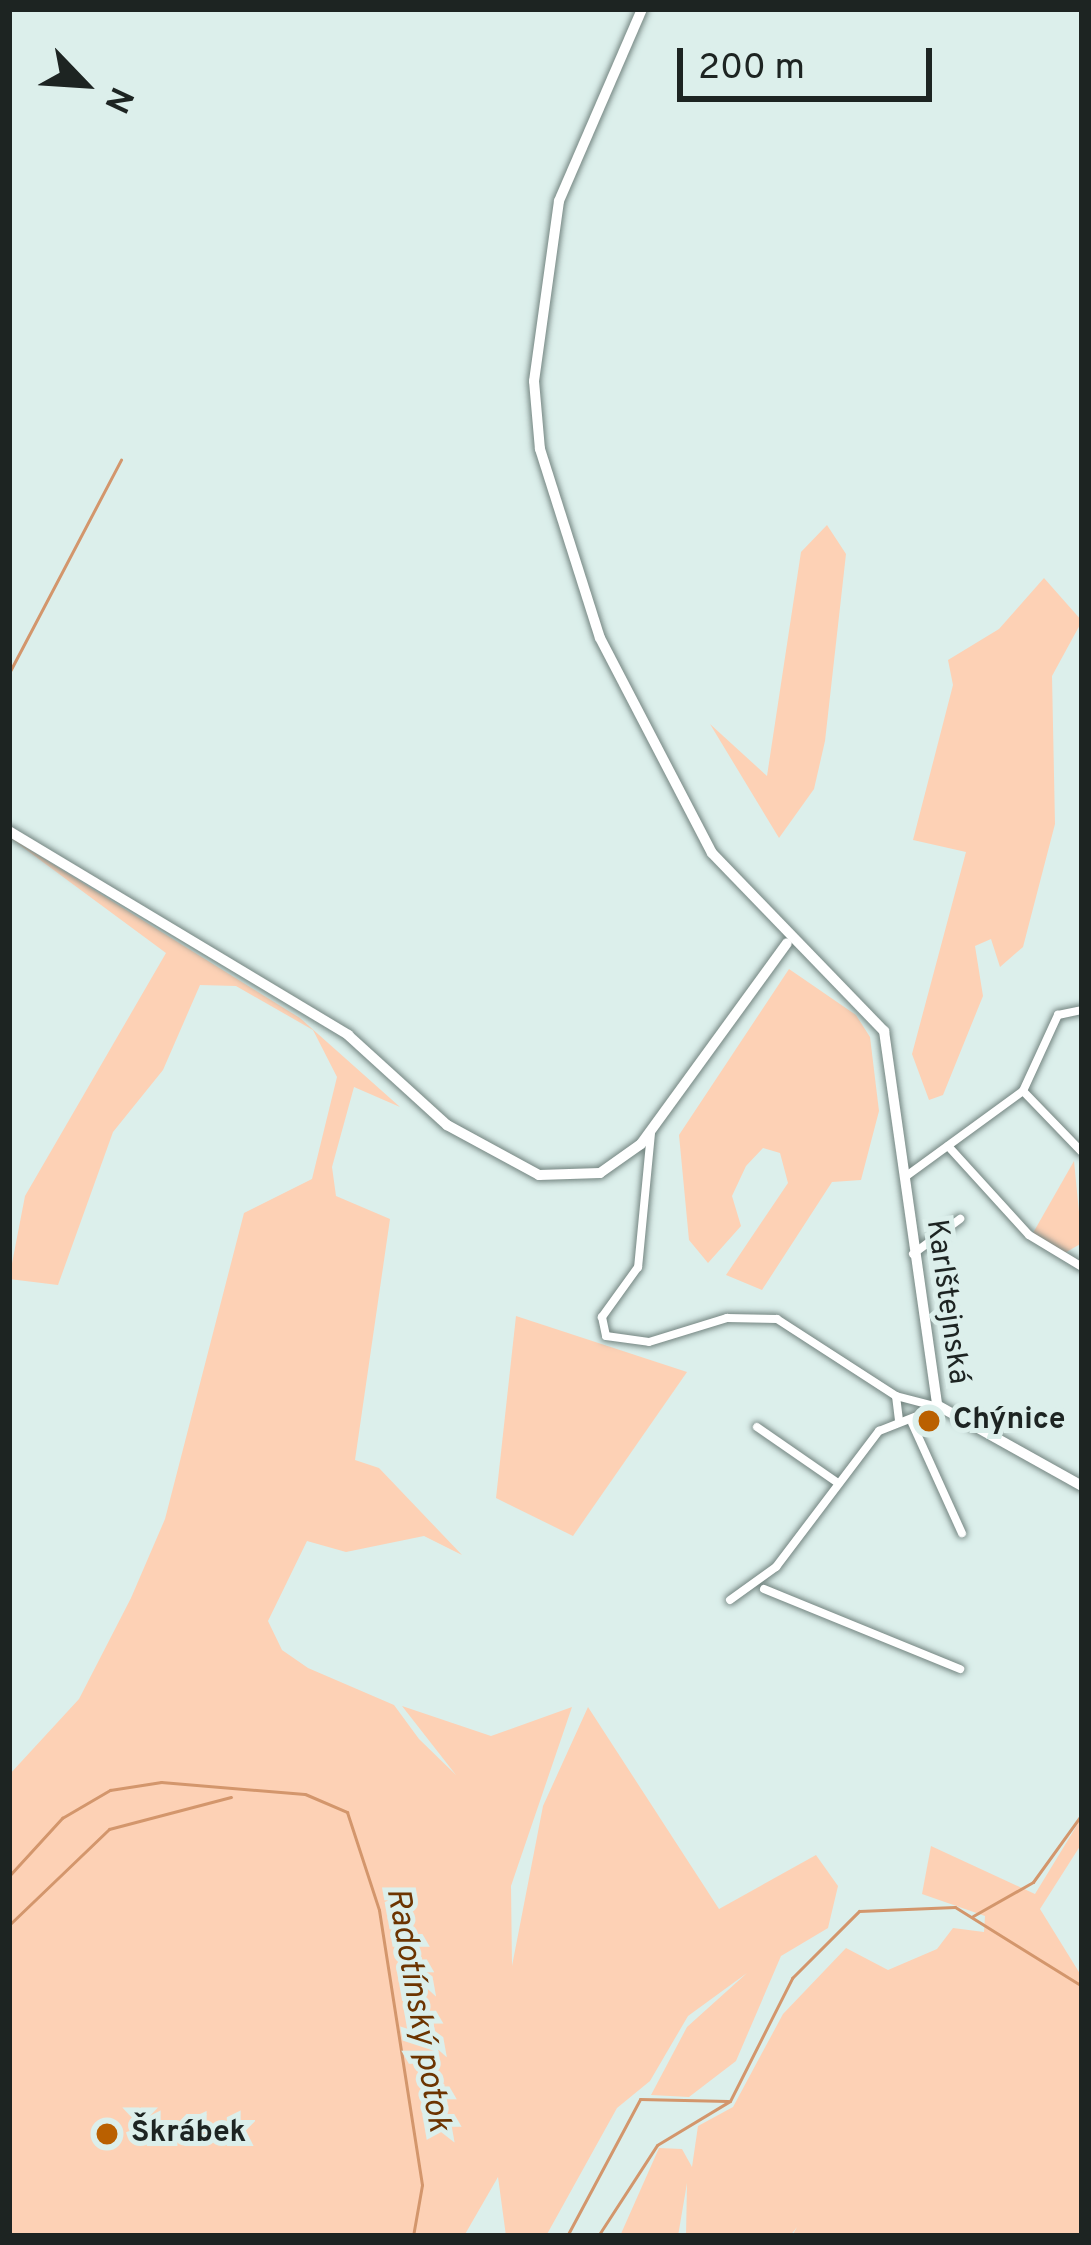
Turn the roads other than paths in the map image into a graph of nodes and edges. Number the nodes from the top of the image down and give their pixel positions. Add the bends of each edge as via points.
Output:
1 (642, 9) edge
2 (9, 831) edge
3 (788, 943) junction
4 (1082, 1010) edge
5 (1023, 1090) junction
6 (651, 1133) junction
7 (948, 1146) junction
8 (1082, 1152) edge
9 (905, 1177) junction
10 (960, 1220) dead end
11 (912, 1255) junction
12 (1082, 1267) edge
13 (896, 1396) junction
14 (938, 1407) junction
15 (899, 1422) junction
16 (912, 1423) junction
17 (758, 1427) dead end
18 (838, 1483) junction
19 (1082, 1486) edge
20 (962, 1532) dead end
21 (764, 1589) dead end
22 (730, 1600) dead end
23 (959, 1669) dead end

1 - 3 main road via 559,201 534,381 540,449 614,667 712,853
2 - 6 main road via 348,1035 448,1125 523,1169 600,1173
3 - 6 main road
3 - 9 main road, Karlštejnská via 857,995 887,1041
4 - 5 street via 1058,1015
5 - 7 street
5 - 8 street
6 - 13 street via 638,1267 602,1317 606,1336 649,1342 727,1318 777,1319
7 - 9 street
7 - 12 street via 1029,1235
9 - 11 main road, Karlštejnská
10 - 11 street
11 - 14 main road, Karlštejnská
13 - 14 street
13 - 15 street
14 - 16 street
14 - 19 main road, Karlštejnská
15 - 16 street
15 - 18 street
16 - 20 street
17 - 18 street
18 - 22 street via 776,1567
21 - 23 street

